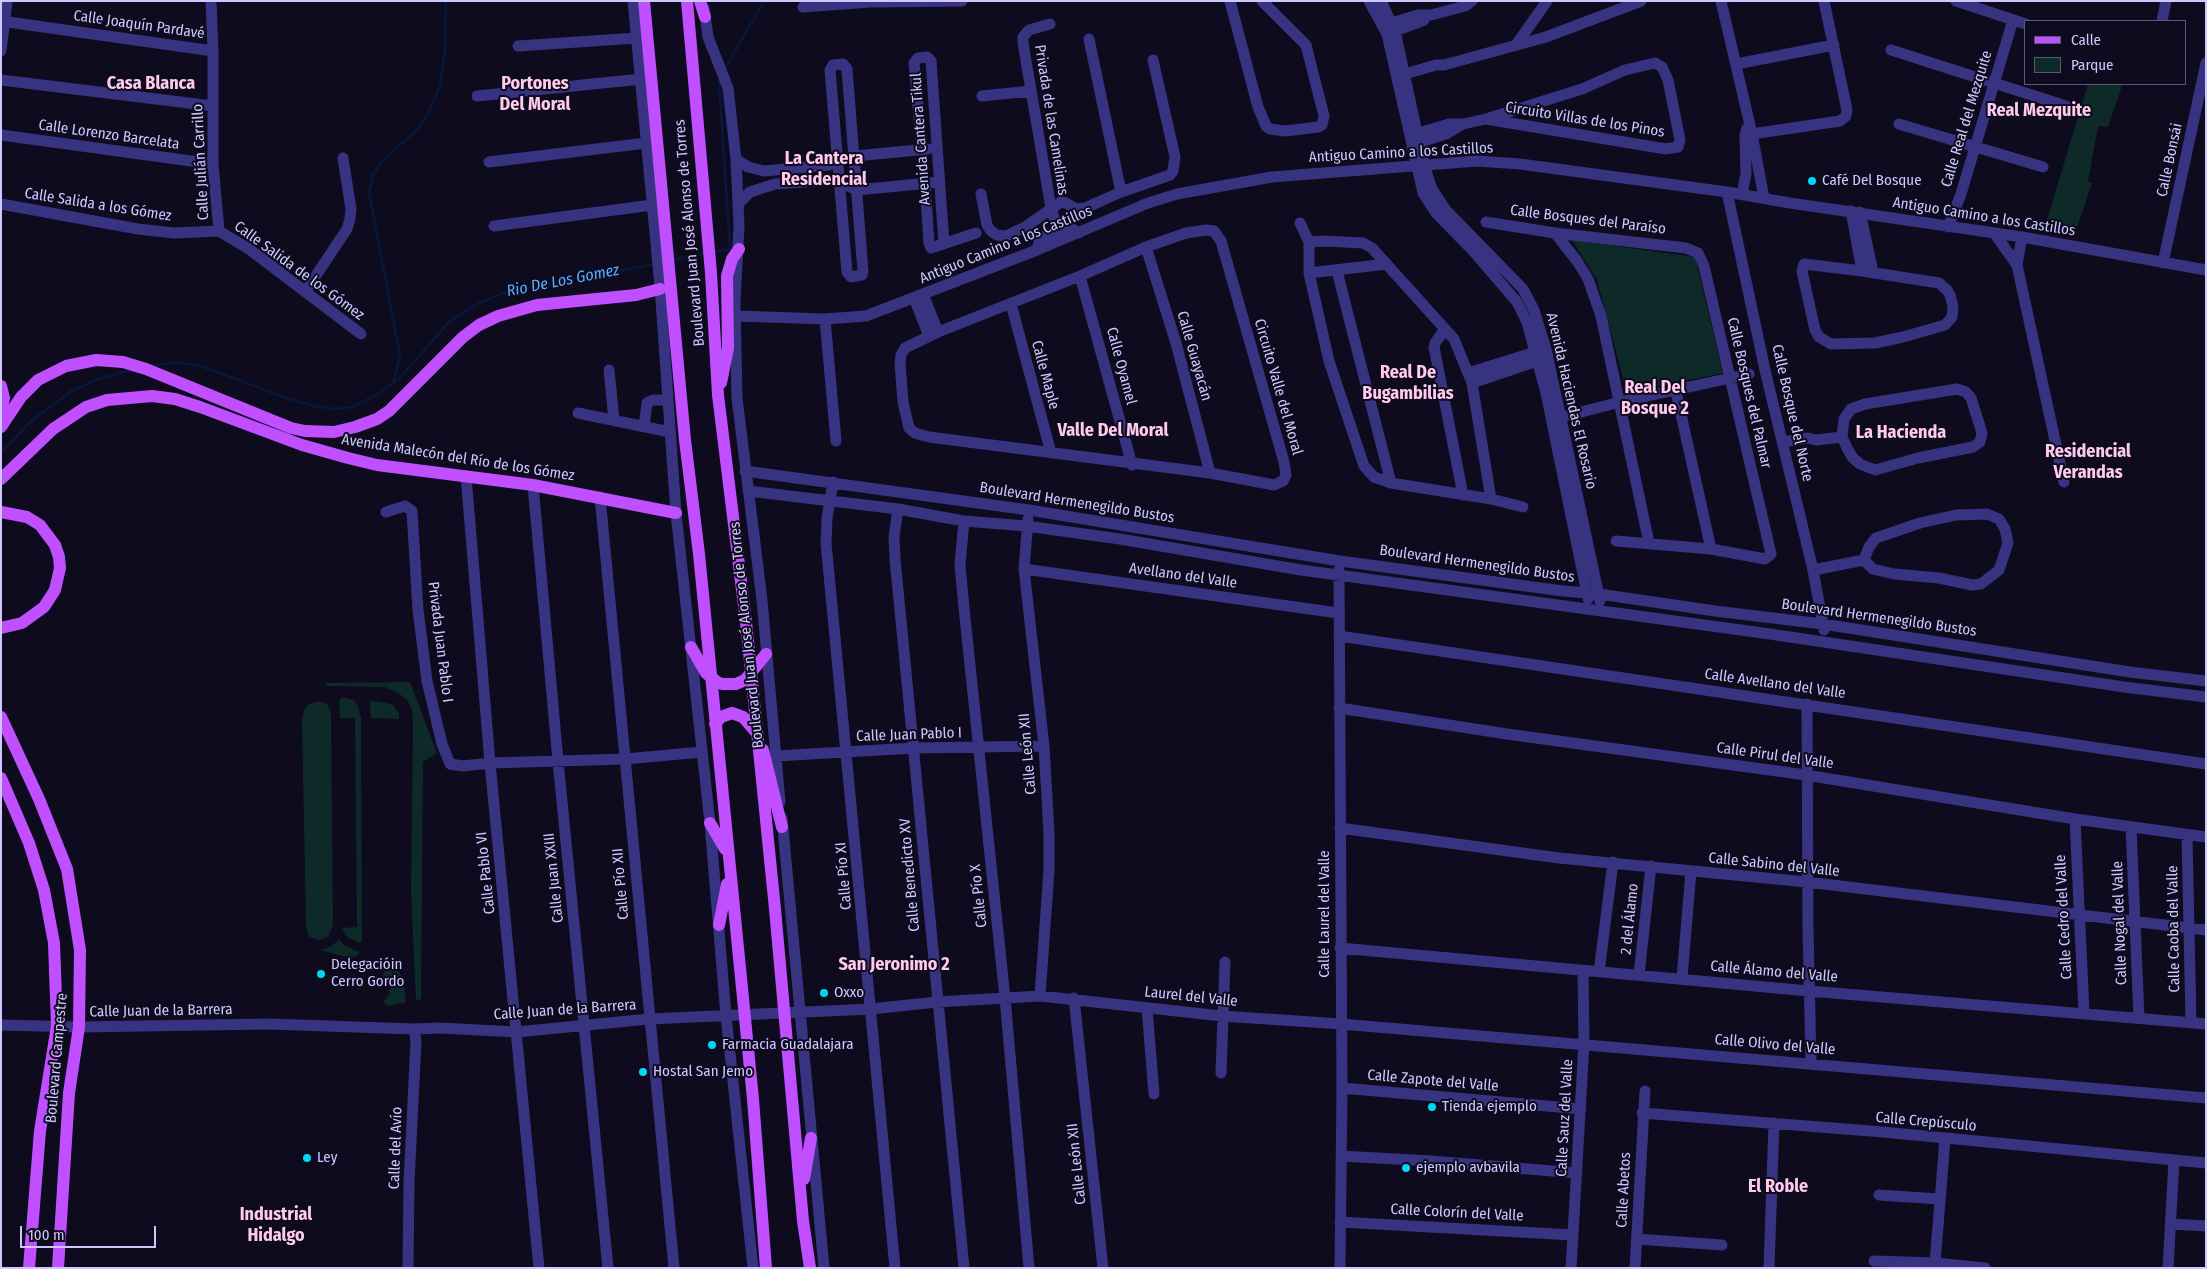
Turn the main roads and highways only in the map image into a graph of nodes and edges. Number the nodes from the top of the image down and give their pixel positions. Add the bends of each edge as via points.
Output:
1 (644, 1) edge
2 (687, 1) edge
3 (700, 1) edge
4 (705, 17) road end
5 (739, 249) road end
6 (664, 288) junction
7 (1, 386) edge
8 (718, 395) junction
9 (1, 412) edge
10 (1, 427) edge
11 (1, 480) edge
12 (1, 512) edge
13 (676, 513) road end
14 (1, 628) edge
15 (692, 647) road end
16 (766, 654) road end
17 (750, 674) junction
18 (711, 678) junction
19 (1, 717) edge
20 (715, 724) junction
21 (755, 730) junction
22 (1, 778) edge
23 (710, 823) road end
24 (782, 826) road end
25 (728, 854) junction
26 (730, 872) junction
27 (719, 925) road end
28 (811, 1138) road end
29 (801, 1194) junction
30 (29, 1268) edge
31 (58, 1268) edge
32 (766, 1268) edge
33 (810, 1268) edge

1 - 6 main road, Boulevard Juan José Alonso de Torres
2 - 8 main road, Boulevard Juan José Alonso de Torres via 711,273
3 - 4 main road
5 - 8 main road via 727,276 727,356
6 - 10 main road, Avenida Malecón del Río de los Gómez via 636,295 537,305 498,316 463,337 389,411 377,419 334,432 305,431 260,417 146,369 107,360 76,363 47,374 21,397
6 - 18 main road, Boulevard Juan José Alonso de Torres
7 - 9 main road via 4,398
8 - 17 main road, Boulevard Juan José Alonso de Torres
11 - 13 main road, Avenida Malecón del Río de los Gómez via 53,429 86,407 107,400 152,396 174,399 302,445 378,465 533,485
12 - 14 main road via 27,517 40,526 55,545 60,568 55,590 44,608 22,624
15 - 18 main road
16 - 17 main road
17 - 18 main road via 741,683 727,685
17 - 21 main road, Boulevard Juan José Alonso de Torres
18 - 20 main road, Boulevard Juan José Alonso de Torres
19 - 31 main road, Boulevard Campestre via 40,799 67,869 80,950 79,1027 69,1093
20 - 21 main road via 721,717 732,713 742,717
20 - 25 main road, Boulevard Juan José Alonso de Torres
21 - 24 main road
21 - 29 main road, Boulevard Juan José Alonso de Torres
22 - 30 main road, Boulevard Campestre via 44,890 54,943 57,1026 40,1131
23 - 25 main road
25 - 26 main road, Boulevard Juan José Alonso de Torres
26 - 27 main road
26 - 32 main road, Boulevard Juan José Alonso de Torres
28 - 29 main road
29 - 33 main road, Boulevard Juan José Alonso de Torres

